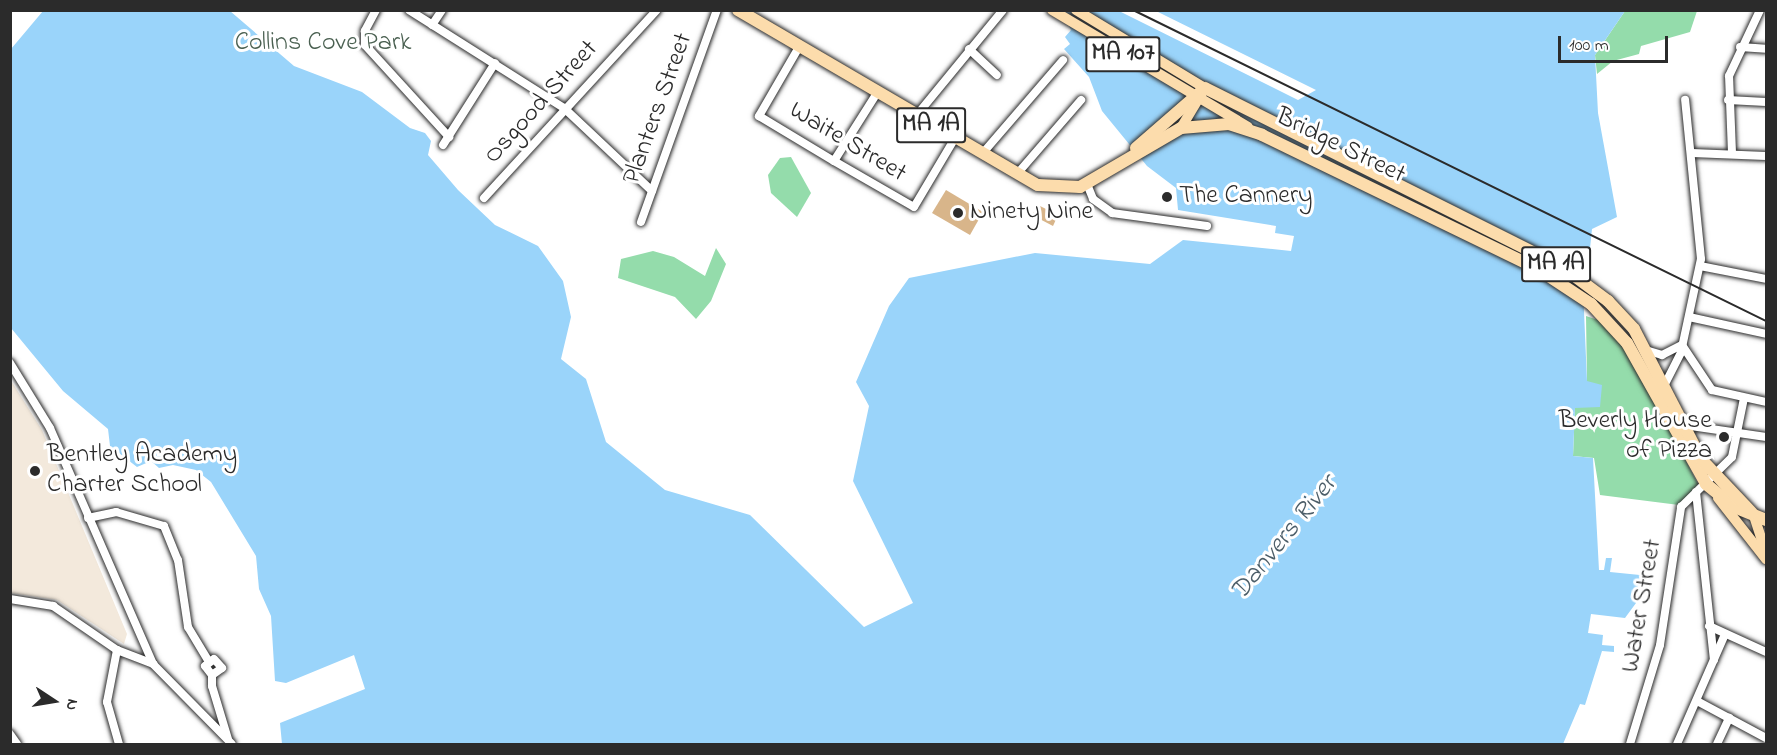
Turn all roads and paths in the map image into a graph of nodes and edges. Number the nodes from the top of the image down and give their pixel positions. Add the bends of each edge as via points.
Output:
1 (376, 10) edge
2 (409, 10) edge
3 (442, 10) edge
4 (657, 10) edge
5 (717, 10) edge
6 (1003, 10) edge
7 (1052, 10) edge
8 (1076, 10) edge
9 (1760, 10) edge
10 (747, 13) edge
11 (432, 25) junction
12 (799, 47) junction
13 (1740, 47) junction
14 (1767, 49) edge
15 (969, 50) junction
16 (1063, 60) dead end
17 (495, 63) junction
18 (997, 75) dead end
19 (877, 93) junction
20 (1200, 95) junction
21 (1728, 99) junction
22 (1081, 100) dead end
23 (1685, 100) dead end
24 (1767, 102) edge
25 (564, 108) junction
26 (916, 116) junction
27 (1180, 128) junction
28 (1254, 131) junction
29 (449, 137) junction
30 (955, 138) junction
31 (443, 145) dead end
32 (1692, 153) junction
33 (1732, 153) junction
34 (982, 154) junction
35 (1767, 156) edge
36 (1130, 157) junction
37 (834, 161) junction
38 (1017, 174) junction
39 (1087, 184) junction
40 (652, 191) junction
41 (483, 198) dead end
42 (641, 222) dead end
43 (1207, 226) dead end
44 (1474, 232) junction
45 (1700, 266) junction
46 (1767, 279) edge
47 (1689, 317) junction
48 (1767, 334) edge
49 (1682, 345) junction
50 (1649, 351) junction
51 (10, 363) edge
52 (1665, 384) junction
53 (1744, 398) junction
54 (1767, 402) edge
55 (1684, 425) junction
56 (1739, 432) junction
57 (1767, 437) edge
58 (1708, 486) junction
59 (88, 518) junction
60 (1760, 518) edge
61 (1767, 554) edge
62 (1767, 559) edge
63 (10, 599) edge
64 (1709, 626) junction
65 (1725, 634) junction
66 (117, 650) junction
67 (1767, 652) edge
68 (208, 660) junction
69 (1714, 660) junction
70 (153, 664) junction
71 (212, 675) junction
72 (1697, 701) junction
73 (1729, 718) junction
74 (10, 734) edge
75 (1767, 738) edge
76 (230, 742) edge
77 (17, 744) edge
78 (119, 744) edge
79 (1630, 744) edge
80 (1677, 744) edge
81 (1717, 744) edge

1 - 29 street via 365,31 365,45
2 - 11 street
3 - 11 street
4 - 25 street, Osgood Street
5 - 40 street, Planters Street
6 - 15 street
7 - 20 main road, MA 107
8 - 20 main road, MA 107
9 - 13 street
10 - 12 highway, Bridge Street / MA 1A
11 - 17 street
12 - 19 highway, Bridge Street / MA 1A
12 - 37 street, Waite Street via 759,116
13 - 14 street
13 - 21 street
15 - 18 street
15 - 26 street
16 - 34 street
17 - 25 street
17 - 29 street
19 - 26 highway, Bridge Street / MA 1A
19 - 37 street
20 - 27 main road, Bridge Street
20 - 28 main road, MA 107
20 - 36 highway, Bridge Street / MA 1A
20 - 44 highway, Bridge Street / MA 1A
21 - 24 street
21 - 33 street
22 - 38 street
23 - 32 street
25 - 40 street
25 - 41 street, Osgood Street
26 - 30 highway, Bridge Street / MA 1A
27 - 28 highway, Bridge Street / MA 1A via 1218,123
27 - 36 highway, Bridge Street / MA 1A
28 - 44 highway, Bridge Street / MA 1A
29 - 31 street
30 - 34 highway, Bridge Street / MA 1A
30 - 37 street, Waite Street via 914,207
32 - 33 street
32 - 45 street
33 - 35 street
34 - 38 highway, Bridge Street / MA 1A
36 - 39 highway, Bridge Street / MA 1A
38 - 39 highway, Bridge Street / MA 1A via 1049,188
39 - 43 street via 1093,199 1112,213
40 - 42 street, Planters Street
44 - 50 highway, MA 1A via 1572,273 1626,320
44 - 58 highway, MA 1A via 1566,285 1616,328
45 - 46 street
45 - 47 street
47 - 48 street
47 - 49 street
49 - 50 street via 1662,356
49 - 52 street
49 - 53 street via 1710,388
50 - 52 highway, MA 1A
51 - 59 street via 42,412
52 - 55 highway, MA 1A
53 - 54 street
53 - 56 street, Water Street
55 - 56 street
55 - 58 highway, MA 1A
56 - 57 street
56 - 58 street, Water Street via 1732,457
58 - 60 highway
58 - 62 main road
58 - 64 street
58 - 79 street, Water Street via 1682,507 1660,645
59 - 68 street via 116,512 164,526 178,560 188,627
59 - 70 street
60 - 61 main road
63 - 66 street via 53,606
64 - 65 street
64 - 69 street
65 - 67 street
65 - 69 street
66 - 70 street
66 - 78 street via 106,702
68 - 71 street via 206,670
68 - 71 street via 221,663 220,674
69 - 72 street
70 - 76 street
71 - 76 street
72 - 73 street
72 - 80 street
73 - 75 street
73 - 81 street
74 - 77 street

